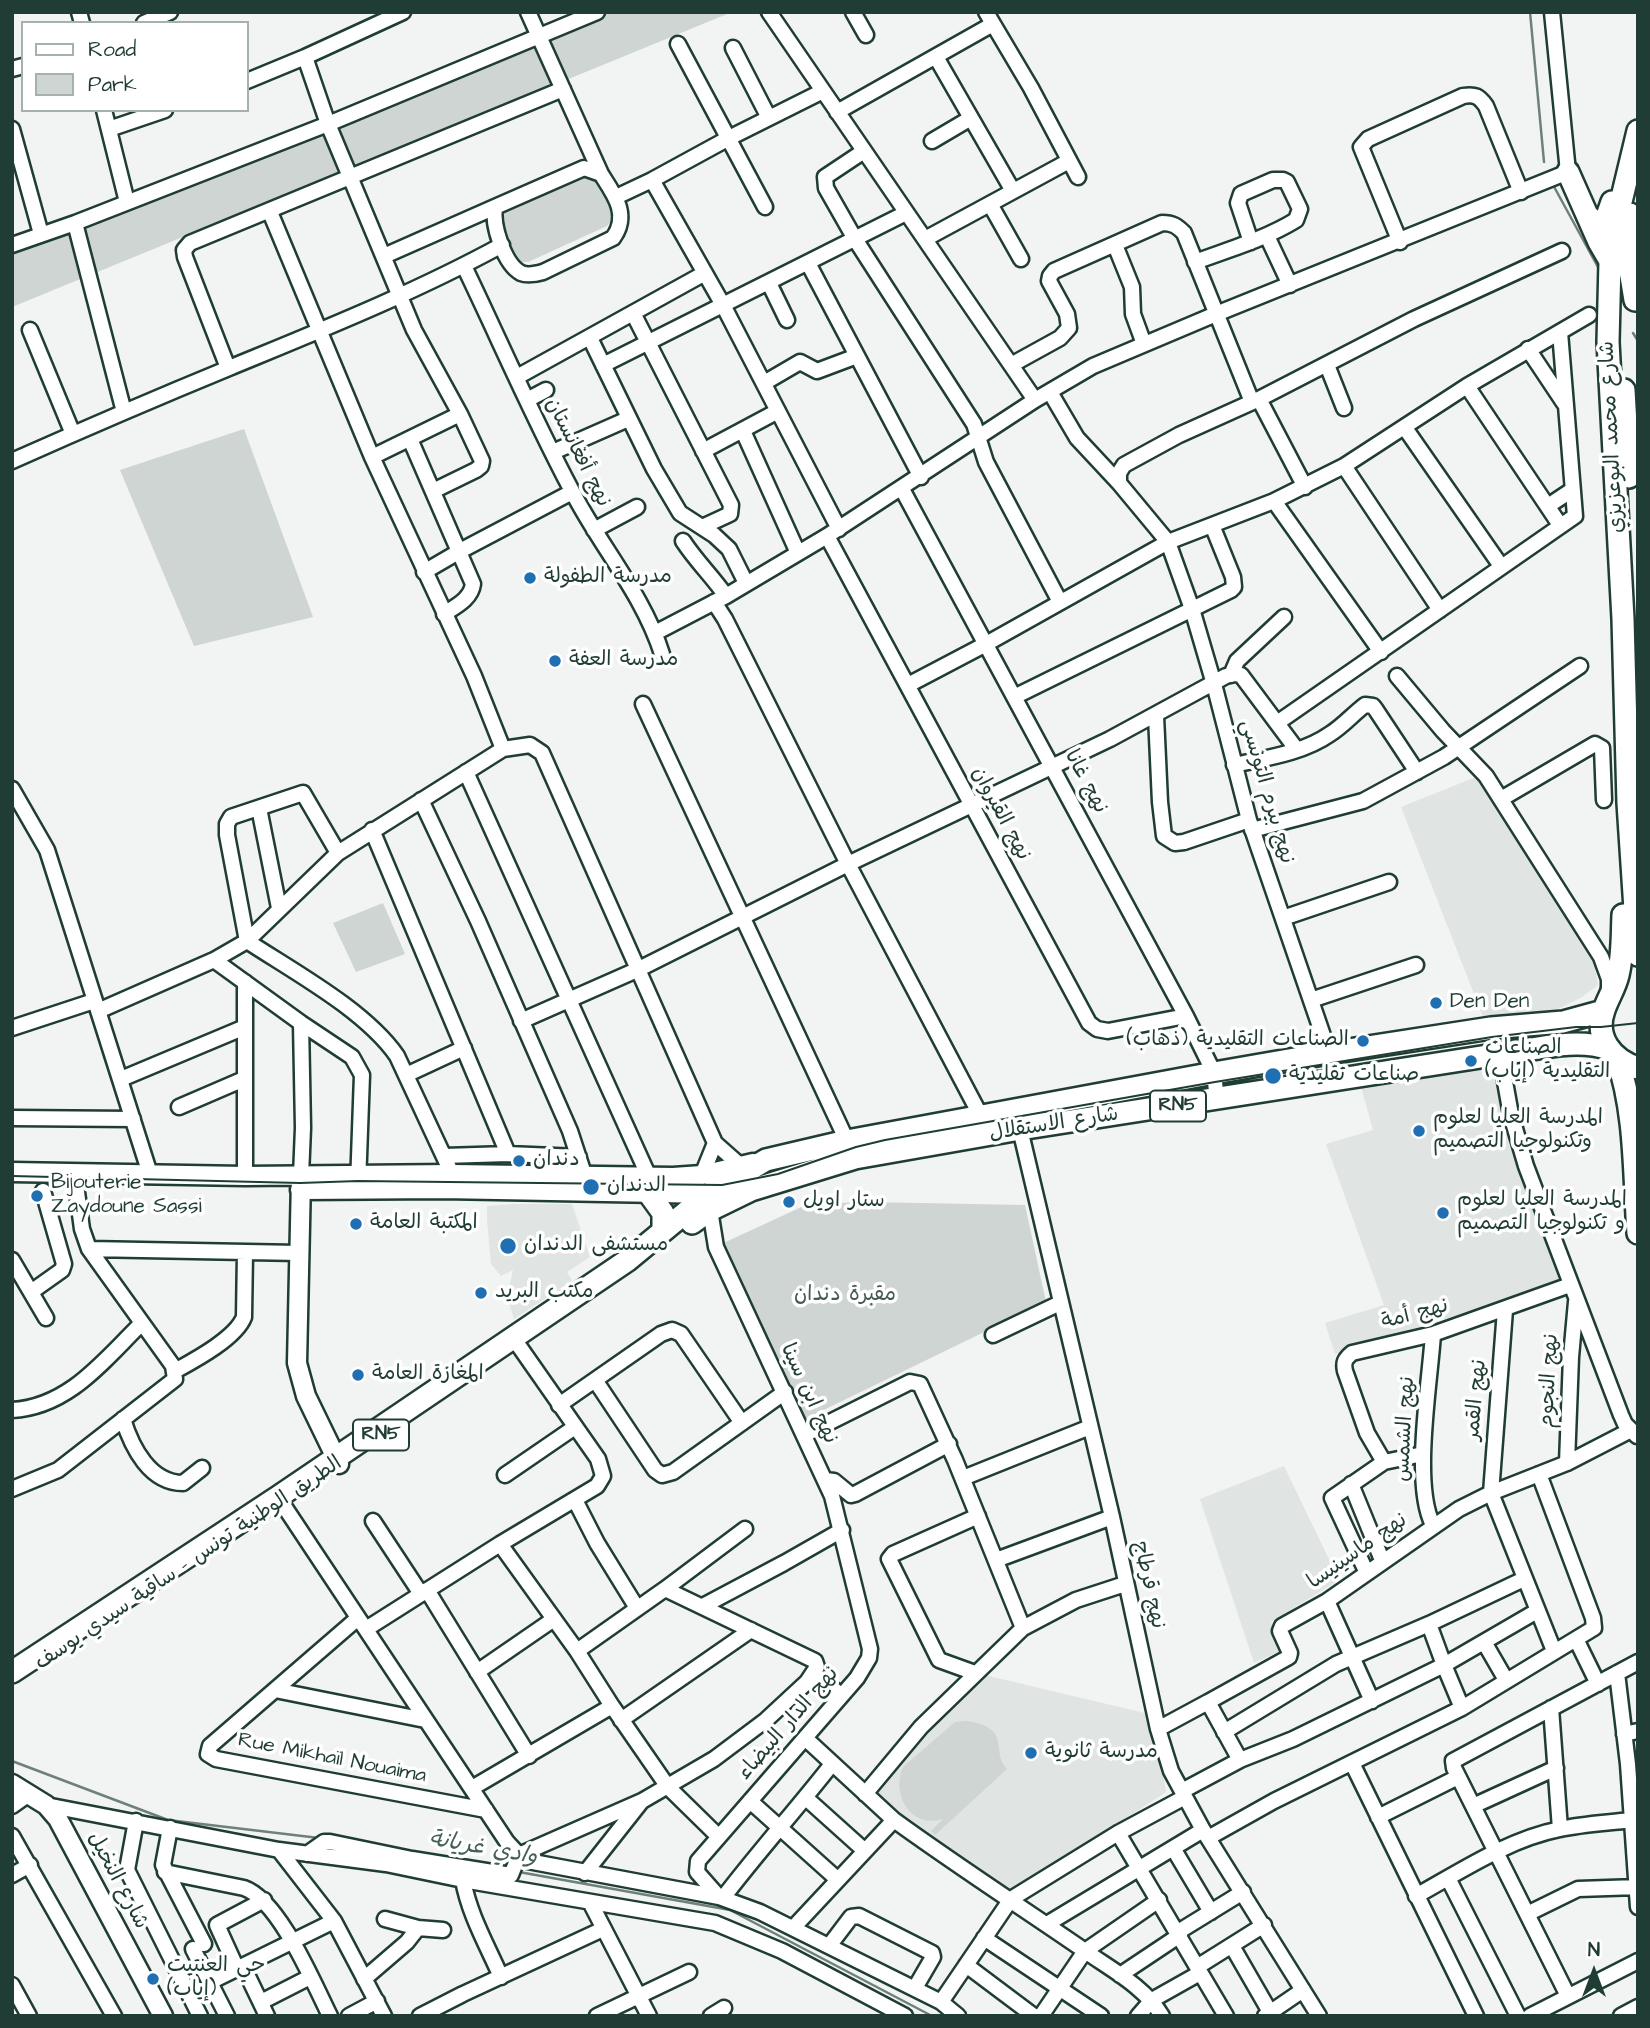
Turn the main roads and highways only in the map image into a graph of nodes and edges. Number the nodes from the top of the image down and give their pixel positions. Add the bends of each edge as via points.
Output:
1 (1637, 134) edge
2 (1568, 172) road end
3 (1638, 183) edge
4 (1630, 214) junction
5 (1587, 215) junction
6 (1611, 261) junction
7 (1636, 303) edge
8 (1631, 382) edge
9 (1633, 620) edge
10 (1638, 639) edge
11 (1638, 956) edge
12 (1638, 981) edge
13 (1607, 1003) junction
14 (1613, 1054) junction
15 (1638, 1068) edge
16 (985, 1125) junction
17 (766, 1160) junction
18 (12, 1172) edge
19 (301, 1183) junction
20 (358, 1183) junction
21 (650, 1186) junction
22 (751, 1190) joint
23 (707, 1193) junction
24 (663, 1231) junction
25 (1638, 1233) edge
26 (514, 1340) junction
27 (337, 1461) junction
28 (280, 1500) junction
29 (12, 1672) edge
30 (12, 1683) edge
31 (12, 1784) edge
32 (162, 2016) edge

1 - 5 highway via 1607,220 1597,224
1 - 6 highway, شارع محمد البوعزيزي
2 - 5 highway
3 - 4 highway, شارع محمد البوعزيزي
4 - 7 highway via 1630,270
4 - 8 highway, شارع محمد البوعزيزي via 1621,335
5 - 6 highway
6 - 9 highway, شارع محمد البوعزيزي via 1608,342
8 - 9 highway, شارع محمد البوعزيزي
9 - 10 highway, شارع محمد البوعزيزي
9 - 11 highway, شارع محمد البوعزيزي via 1628,803
9 - 13 highway via 1617,661 1622,949 1618,979
12 - 13 highway, RN5 via 1621,987
13 - 14 highway via 1601,1027
13 - 16 highway, شارع الاستقلال / RN5 via 1563,1022 1492,1028 1214,1073
14 - 15 highway, RN5
14 - 16 highway, شارع الاستقلال / RN5 via 1595,1044 1580,1044 1020,1129
14 - 25 highway via 1627,1101
16 - 17 highway, شارع الاستقلال / RN5 via 847,1141
16 - 22 highway, شارع الاستقلال / RN5
17 - 23 highway, الطريق الوطنية تونس - ساقية سيدي يوسف / RN5
17 - 23 main road via 741,1166
18 - 19 main road via 244,1176
19 - 20 main road
19 - 27 main road via 300,1378
20 - 21 main road via 443,1189
20 - 21 main road via 452,1174 585,1177
21 - 23 main road
21 - 24 highway via 663,1213
22 - 23 highway, الطريق الوطنية تونس - ساقية سيدي يوسف / RN5
23 - 24 highway, الطريق الوطنية تونس - ساقية سيدي يوسف / RN5
23 - 26 highway, الطريق الوطنية تونس - ساقية سيدي يوسف / RN5
24 - 26 highway, الطريق الوطنية تونس - ساقية سيدي يوسف / RN5
26 - 27 highway, الطريق الوطنية تونس - ساقية سيدي يوسف / RN5
27 - 28 highway, الطريق الوطنية تونس - ساقية سيدي يوسف / RN5
28 - 29 highway, الطريق الوطنية تونس - ساقية سيدي يوسف / RN5
28 - 30 highway, الطريق الوطنية تونس - ساقية سيدي يوسف / RN5
31 - 32 main road, شارع النخيل via 46,1805 66,1831

